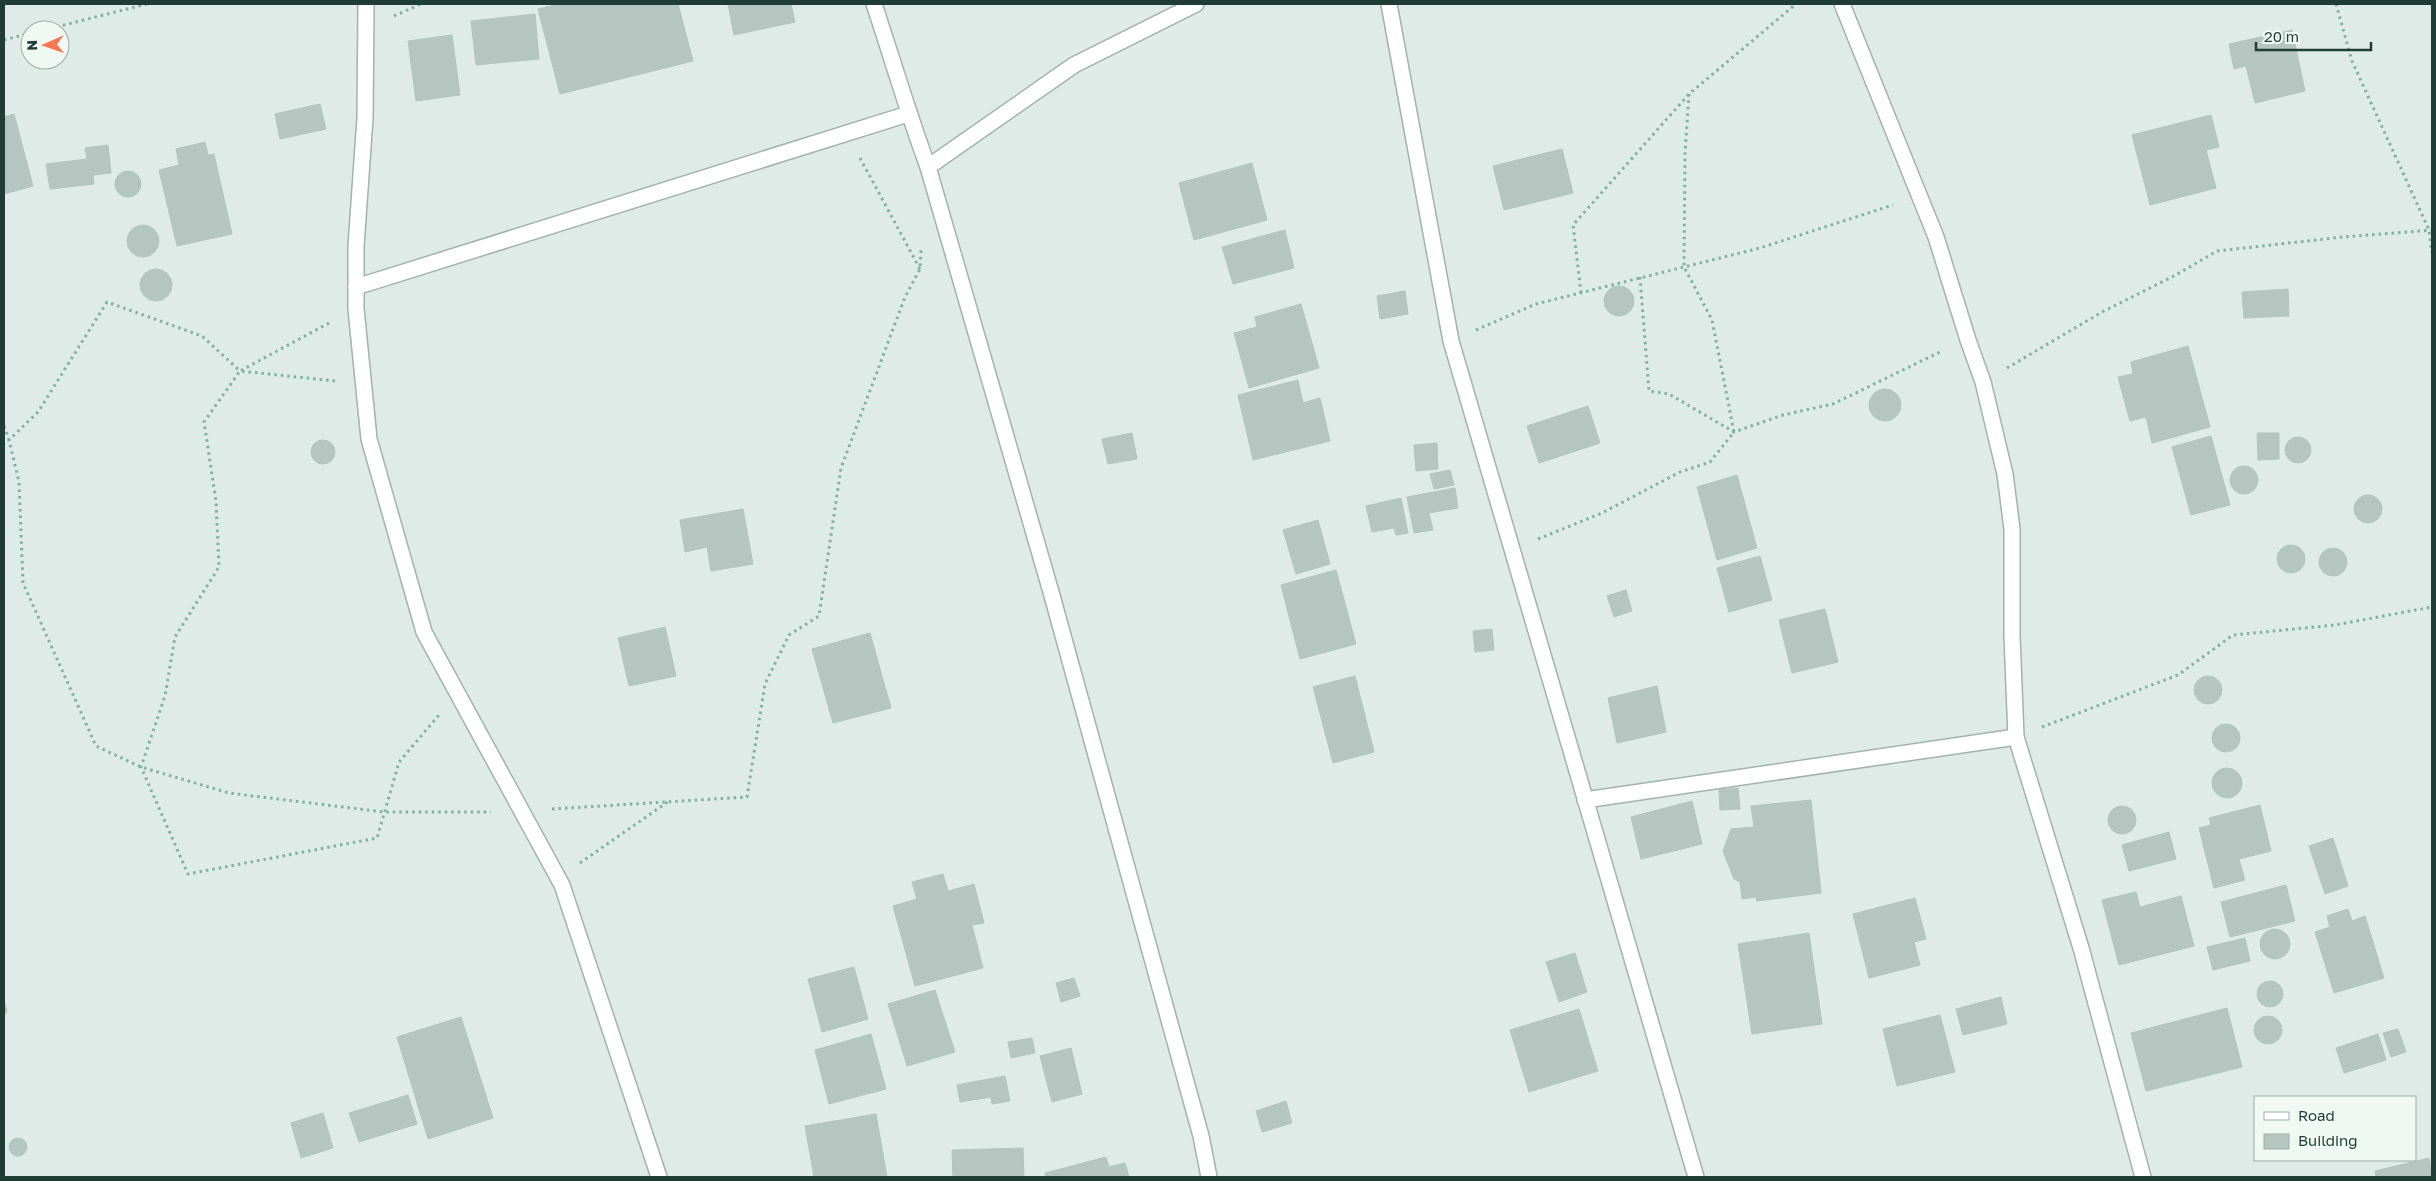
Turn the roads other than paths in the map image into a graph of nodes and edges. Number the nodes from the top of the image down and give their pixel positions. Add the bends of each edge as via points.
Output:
1 (366, 4) edge
2 (874, 4) edge
3 (1196, 4) edge
4 (1389, 4) edge
5 (1842, 4) edge
6 (908, 114) junction
7 (928, 167) junction
8 (356, 286) junction
9 (2016, 737) junction
10 (1585, 800) junction
11 (659, 1177) edge
12 (1209, 1177) edge
13 (1696, 1177) edge
14 (2143, 1177) edge

1 - 8 street via 365,118
2 - 6 street
3 - 7 street via 1074,65
4 - 10 street via 1451,341
5 - 9 street via 1936,237 1983,382 2005,474 2012,529
6 - 7 street
6 - 8 street
7 - 12 street via 1051,592 1201,1136
8 - 11 street via 369,438 424,632 558,878
9 - 10 street
9 - 14 street via 2081,948
10 - 13 street

